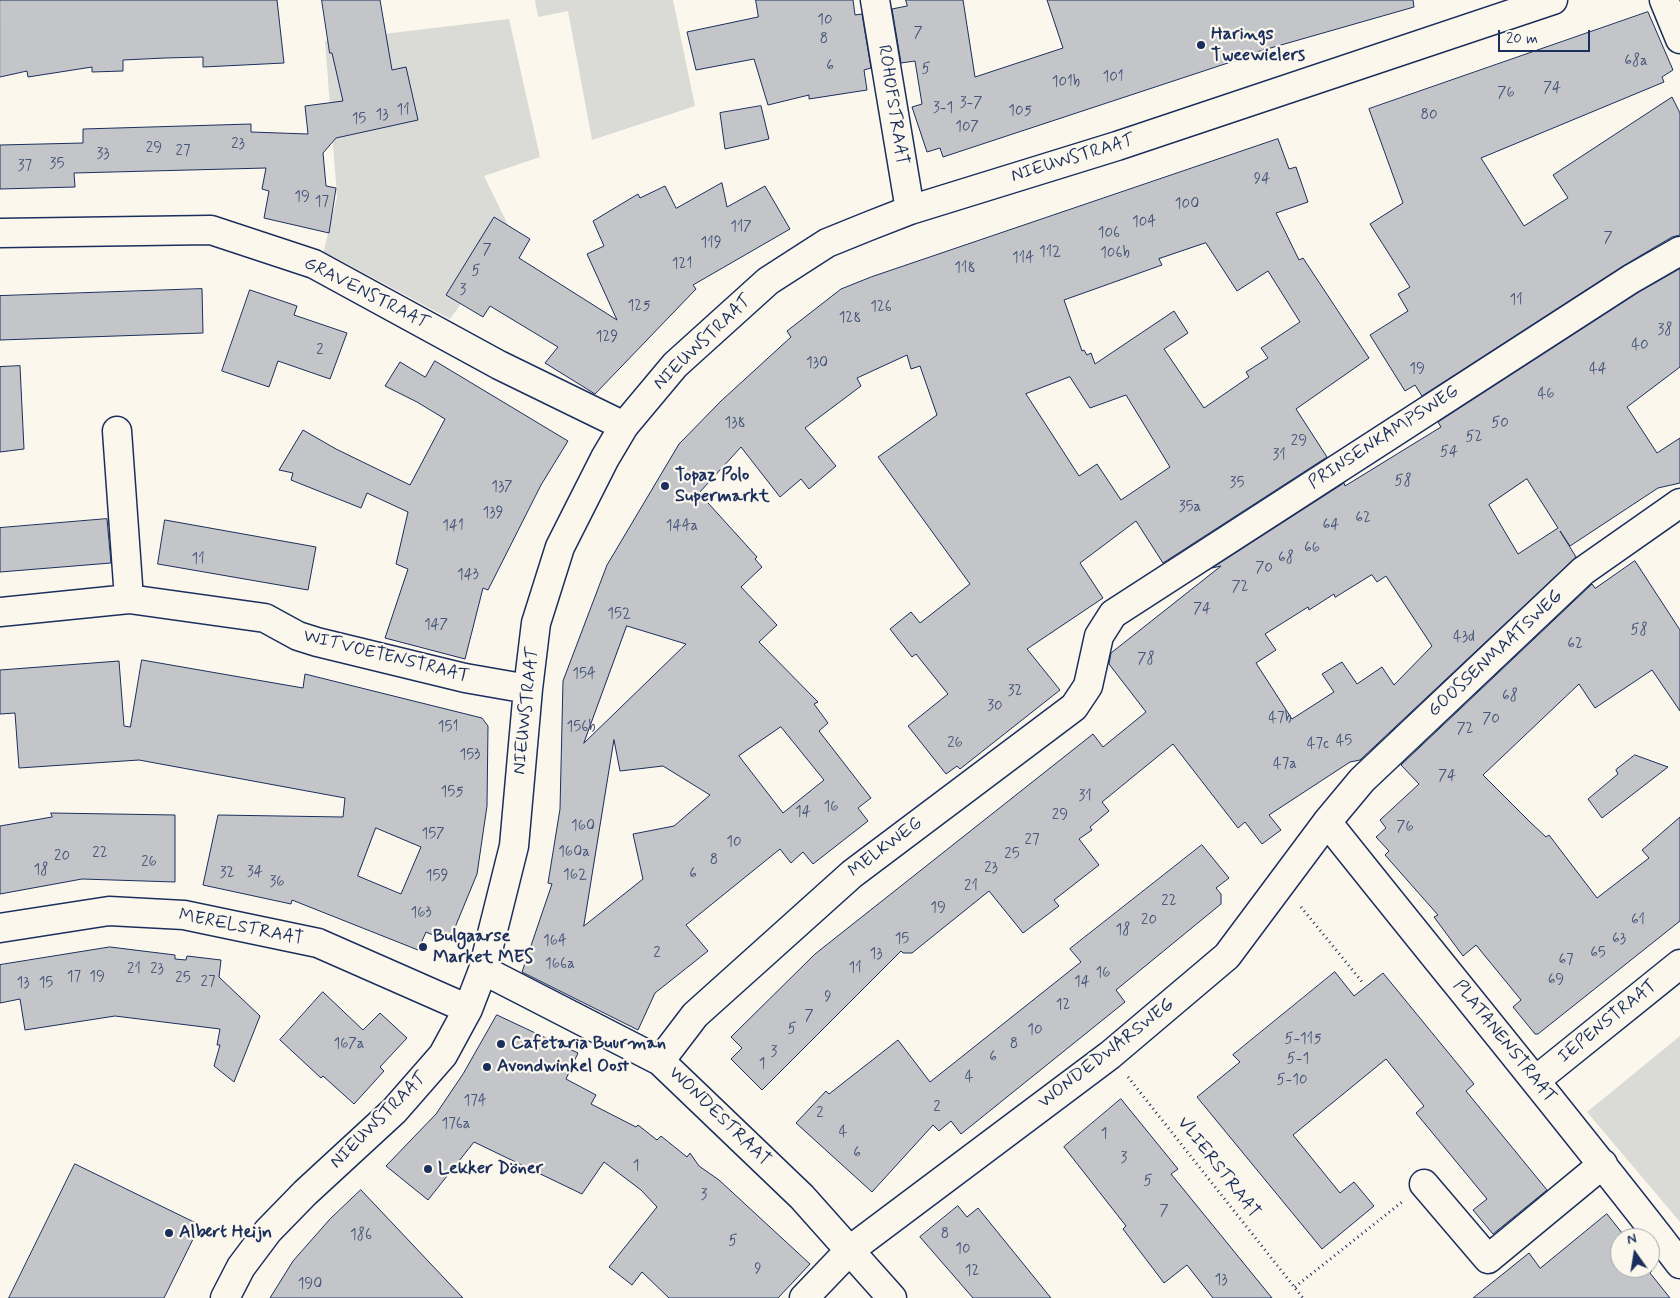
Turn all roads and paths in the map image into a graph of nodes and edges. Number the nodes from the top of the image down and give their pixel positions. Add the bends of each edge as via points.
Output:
1 (875, 0) edge
2 (1553, 0) edge
3 (1664, 0) edge
4 (1680, 39) edge
5 (910, 210) junction
6 (0, 233) edge
7 (1680, 251) edge
8 (624, 426) junction
9 (117, 431) dead end
10 (1680, 503) edge
11 (129, 599) junction
12 (0, 612) edge
13 (1098, 636) joint
14 (528, 689) junction
15 (1327, 822) junction
16 (1282, 884) junction
17 (0, 928) edge
18 (1680, 964) edge
19 (483, 970) junction
20 (1363, 983) dead end
21 (468, 1009) junction
22 (1110, 1055) junction
23 (660, 1061) junction
24 (1536, 1080) junction
25 (1603, 1164) junction
26 (1424, 1184) joint
27 (850, 1250) junction
28 (1680, 1264) edge
29 (1295, 1288) junction
30 (225, 1298) edge
31 (804, 1298) edge
32 (892, 1298) edge
33 (1303, 1298) edge

1 - 5 street, ROHOFSTRAAT
2 - 5 street, NIEUWSTRAAT via 1117,146
3 - 4 street
5 - 8 street, NIEUWSTRAAT via 828,243 768,282 675,365
6 - 8 street, GRAVENSTRAAT via 211,230 314,264 499,365
7 - 13 street, PRINSENKAMPSWEG via 1631,279 1112,614
8 - 14 street, NIEUWSTRAAT via 560,547 536,623
9 - 11 street
10 - 15 street, GOOSSENMAATSWEG via 1583,571 1362,780
11 - 12 street, WITVOETENSTRAAT
11 - 14 street, WITVOETENSTRAAT via 265,618 298,636 317,642 464,678
13 - 23 street, MELKWEG via 1088,686 1074,706 852,874 695,1015
14 - 19 street, NIEUWSTRAAT via 514,846
15 - 16 street, WONDEDWARSWEG
15 - 24 street, PLATANENSTRAAT
16 - 20 path
16 - 22 street, WONDEDWARSWEG via 1227,956
17 - 21 street, MERELSTRAAT via 109,911 184,915 318,943
18 - 24 street, IEPENSTRAAT
19 - 21 street, NIEUWSTRAAT
19 - 23 street, WONDESTRAAT
21 - 30 street, NIEUWSTRAAT via 443,1055 394,1111 268,1231
22 - 27 street, WONDEDWARSWEG
22 - 29 path, VLIERSTRAAT
23 - 27 street, WONDESTRAAT via 802,1197
24 - 25 street, PLATANENSTRAAT
25 - 26 street via 1488,1259
25 - 28 street, PLATANENSTRAAT
26 - 29 path
27 - 31 street, WONDEDWARSWEG
27 - 32 street, WONDESTRAAT
29 - 33 path, VLIERSTRAAT

